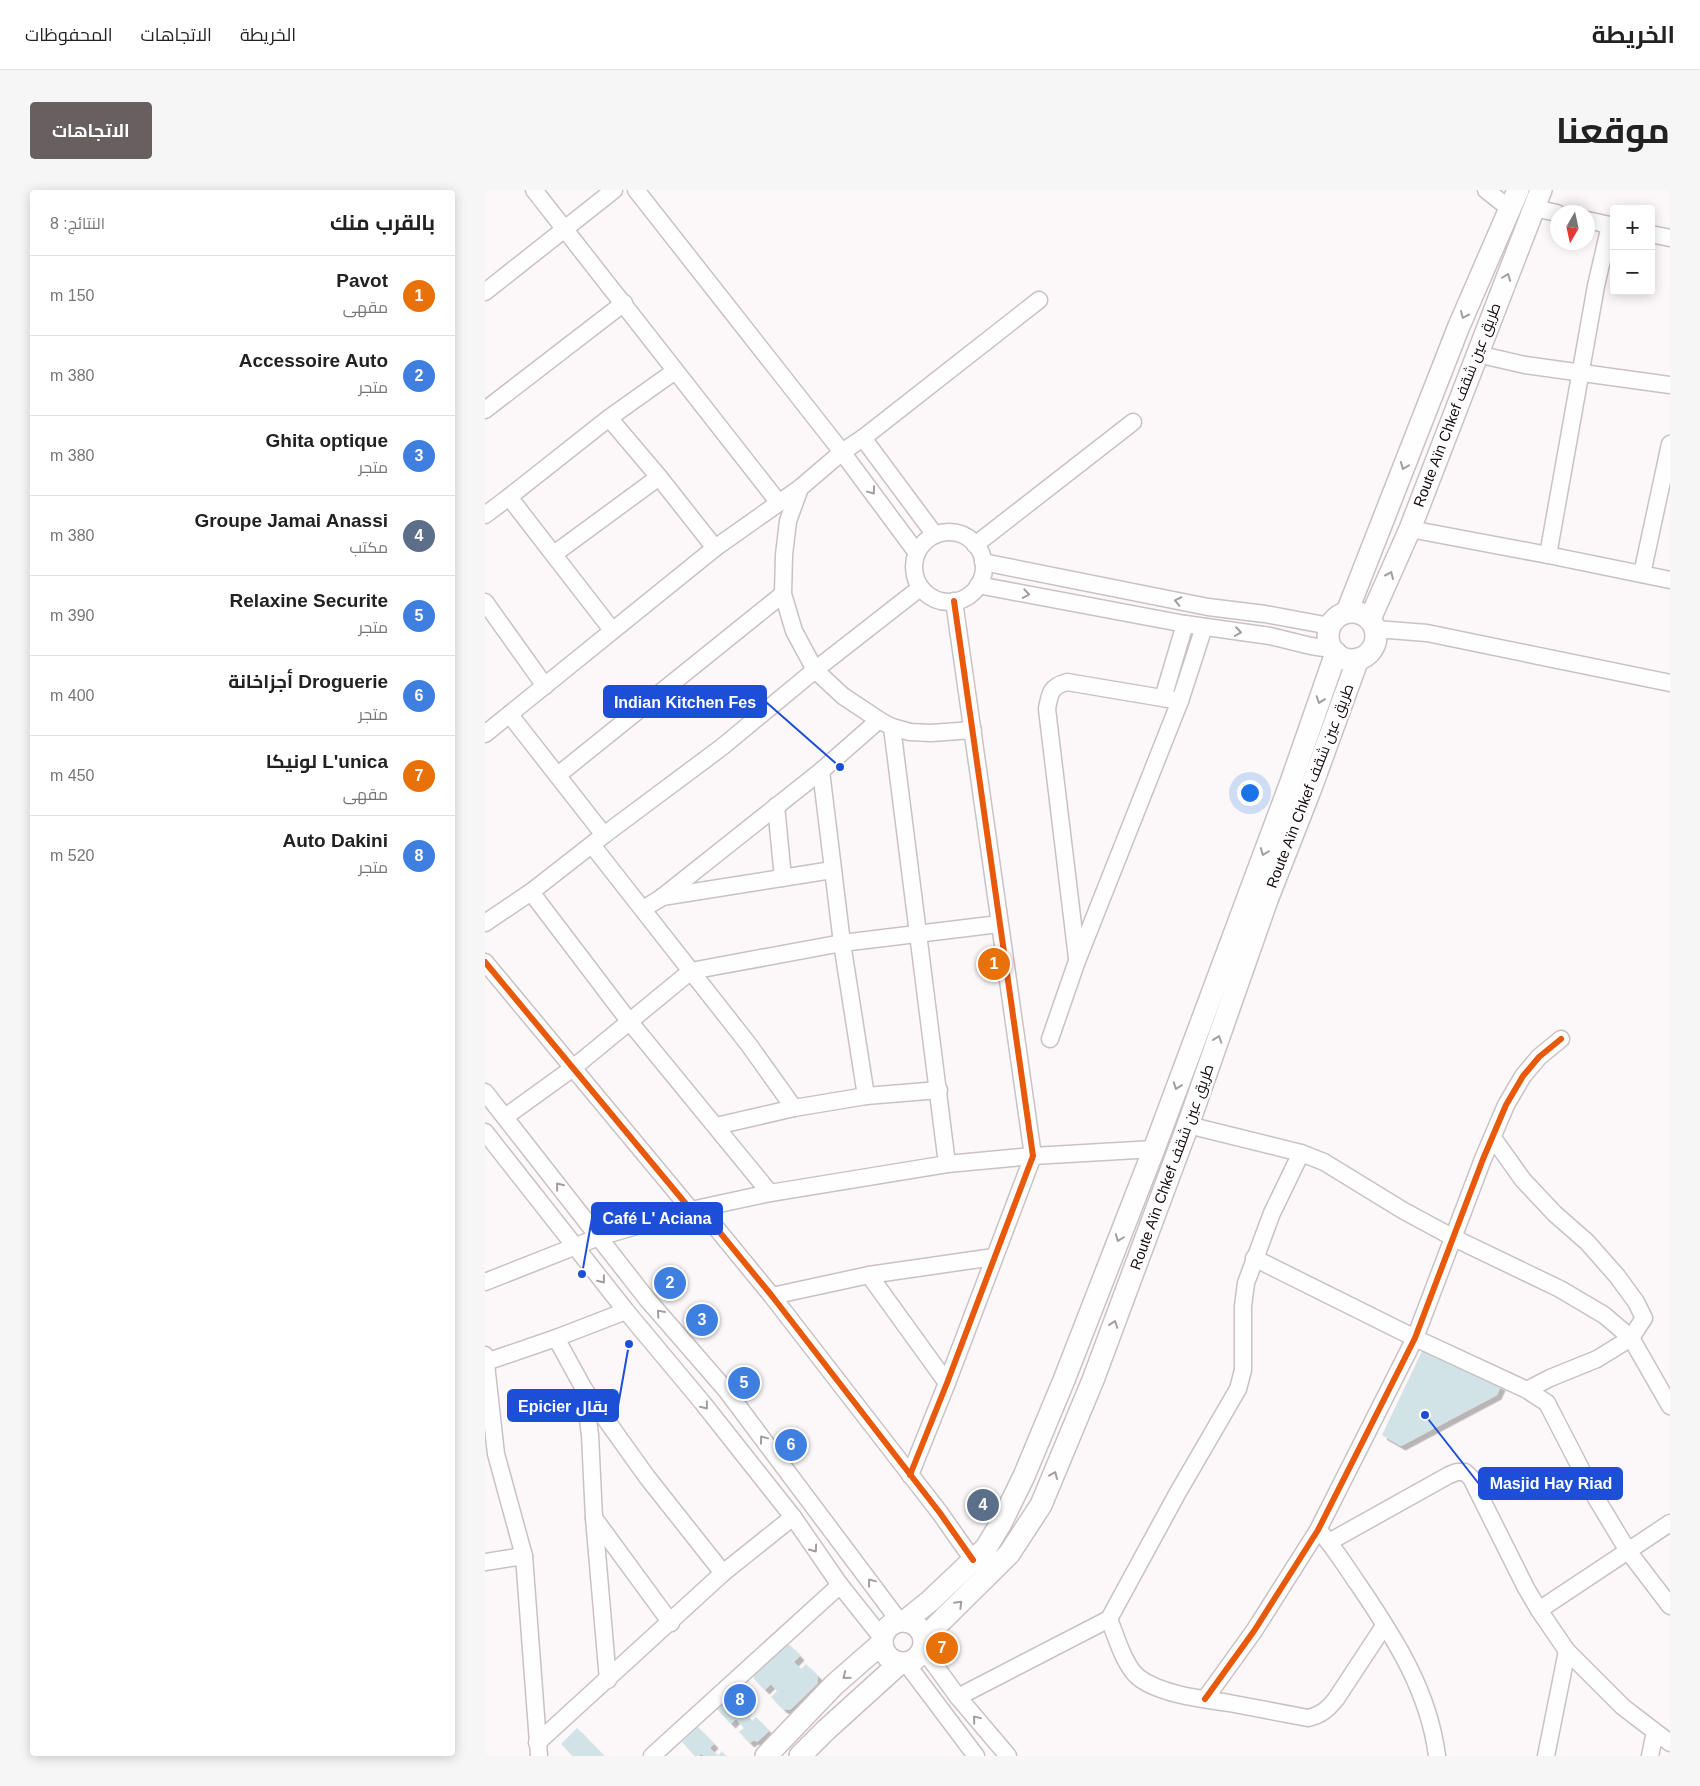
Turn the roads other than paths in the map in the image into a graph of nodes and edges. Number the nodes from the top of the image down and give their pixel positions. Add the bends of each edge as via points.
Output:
1 (534, 190) edge
2 (614, 190) edge
3 (636, 190) edge
4 (1486, 190) edge
5 (1538, 199) edge
6 (1514, 200) edge
7 (1550, 208) edge
8 (1595, 222) edge
9 (1610, 225) edge
10 (564, 230) junction
11 (1610, 233) edge
12 (1655, 235) edge
13 (1670, 238) edge
14 (485, 292) edge
15 (1039, 300) dead end
16 (624, 303) junction
17 (1477, 354) junction
18 (675, 371) junction
19 (1581, 374) junction
20 (1670, 385) edge
21 (485, 410) edge
22 (609, 418) junction
23 (1133, 422) dead end
24 (863, 438) junction
25 (1670, 444) edge
26 (843, 452) junction
27 (659, 477) junction
28 (800, 488) junction
29 (509, 497) junction
30 (779, 503) junction
31 (485, 514) edge
32 (1410, 529) junction
33 (935, 535) junction
34 (975, 545) junction
35 (715, 548) junction
36 (917, 553) junction
37 (553, 554) junction
38 (1548, 555) junction
39 (983, 562) junction
40 (1642, 574) junction
41 (1670, 580) edge
42 (978, 585) junction
43 (921, 588) junction
44 (783, 594) junction
45 (485, 602) edge
46 (955, 602) junction
47 (1347, 612) junction
48 (1185, 624) junction
49 (1373, 624) junction
50 (1330, 626) junction
51 (1204, 627) junction
52 (612, 630) junction
53 (1333, 651) junction
54 (1358, 659) junction
55 (815, 670) junction
56 (1670, 683) edge
57 (545, 686) junction
58 (1163, 698) junction
59 (1180, 701) junction
60 (510, 715) junction
61 (886, 724) junction
62 (973, 730) junction
63 (485, 733) edge
64 (821, 771) junction
65 (558, 775) junction
66 (776, 806) junction
67 (598, 840) junction
68 (832, 870) junction
69 (783, 878) junction
70 (531, 892) junction
71 (661, 898) junction
72 (643, 909) junction
73 (485, 923) edge
74 (999, 924) junction
75 (919, 935) junction
76 (843, 943) junction
77 (1077, 961) junction
78 (485, 962) edge
79 (691, 971) junction
80 (629, 1021) junction
81 (1050, 1039) dead end
82 (1561, 1039) dead end
83 (573, 1068) junction
84 (939, 1090) junction
85 (485, 1092) edge
86 (866, 1096) junction
87 (794, 1108) junction
88 (505, 1117) junction
89 (1188, 1125) junction
90 (716, 1126) junction
91 (485, 1132) edge
92 (1493, 1138) junction
93 (1154, 1149) junction
94 (1301, 1153) junction
95 (1033, 1156) junction
96 (947, 1164) junction
97 (769, 1193) junction
98 (691, 1210) junction
99 (599, 1237) junction
100 (1454, 1238) junction
101 (575, 1246) junction
102 (993, 1257) junction
103 (1254, 1258) junction
104 (869, 1275) junction
105 (485, 1282) edge
106 (772, 1296) junction
107 (626, 1311) junction
108 (556, 1338) junction
109 (1415, 1338) junction
110 (1631, 1338) junction
111 (485, 1358) edge
112 (947, 1383) junction
113 (584, 1389) junction
114 (1527, 1390) junction
115 (1670, 1406) edge
116 (910, 1475) junction
117 (594, 1518) junction
118 (793, 1518) junction
119 (1670, 1523) edge
120 (1323, 1536) junction
121 (1628, 1551) junction
122 (524, 1556) junction
123 (973, 1560) junction
124 (485, 1562) edge
125 (723, 1573) junction
126 (840, 1585) junction
127 (1670, 1606) edge
128 (1539, 1610) junction
129 (1109, 1619) junction
130 (903, 1621) junction
131 (671, 1623) junction
132 (1384, 1626) junction
133 (883, 1641) junction
134 (923, 1644) junction
135 (1567, 1651) junction
136 (903, 1663) junction
137 (608, 1680) junction
138 (958, 1697) junction
139 (1205, 1699) junction
140 (1655, 1732) junction
141 (1670, 1743) edge
142 (538, 1750) edge
143 (652, 1756) edge
144 (766, 1756) edge
145 (800, 1756) edge
146 (976, 1756) edge
147 (1008, 1756) edge
148 (1437, 1756) edge
149 (1546, 1756) edge
150 (1650, 1756) edge

1 - 10 street
2 - 10 street
3 - 26 street
4 - 6 street
5 - 7 street
17 -> 5 main road, Route Aïn Chkef طريق عين شقف
6 -> 47 main road, Route Aïn Chkef طريق عين شقف via 1459,326
8 - 9 street
10 - 14 street
10 - 16 street
11 - 19 street via 1596,286
12 - 13 street
15 - 24 street
16 - 18 street
16 - 21 street
17 - 19 street
17 - 32 main road, Route Aïn Chkef طريق عين شقف
18 - 22 street
18 - 30 street
19 - 20 street
19 - 38 street
22 - 27 street
22 - 29 street
23 - 34 street
24 - 26 street
24 - 33 street
25 - 40 street
26 - 28 street
26 -> 36 street
27 - 35 street
27 - 37 street
28 - 30 street
28 - 44 street via 788,521
29 - 31 street
29 - 37 street
30 - 35 street
32 - 38 street
49 -> 32 main road, Route Aïn Chkef طريق عين شقف
33 - 34 street via 954,533
33 - 36 street
34 - 39 street
35 - 52 street
36 - 43 street via 914,568
37 - 52 street
38 - 40 street
39 - 42 street via 983,574
50 -> 39 street via 1208,607
40 - 41 street
42 - 46 street via 970,595
42 -> 48 street
43 - 46 street via 937,600
43 - 55 street
44 - 55 street via 794,631
44 - 65 street
45 - 57 street
46 - 62 street
47 - 49 main road via 1360,612
47 - 50 main road via 1338,616
48 - 51 street
48 - 58 street
49 - 54 main road via 1376,639 1373,649
49 - 56 street
50 - 53 main road via 1328,639
51 -> 53 street via 1270,636
51 - 59 street
52 - 57 street
53 - 54 main road via 1346,659
53 -> 93 main road, Route Aïn Chkef طريق عين شقف via 1291,782
89 -> 54 main road, Route Aïn Chkef طريق عين شقف via 1267,900
55 - 61 street via 843,696
55 - 67 street
57 - 60 street
58 - 59 street
58 - 77 street via 1067,682 1051,691 1047,709
59 - 77 street
60 - 63 street
60 - 65 street
61 - 62 street via 910,732
61 - 64 street
61 - 75 street
62 - 74 street
64 - 66 street
64 - 68 street
65 - 67 street
66 - 69 street
66 - 71 street
67 - 70 street
67 - 72 street
68 - 69 street
68 - 76 street
69 - 71 street
70 - 73 street
70 - 80 street
71 - 72 street
72 - 79 street
74 - 75 street
74 - 95 street
75 - 76 street
75 - 84 street
76 - 79 street
76 - 86 street
77 - 81 street
78 - 83 street
79 - 80 street
79 - 87 street
80 - 83 street
80 - 90 street
82 - 92 street via 1523,1076 1506,1105
83 - 88 street
83 - 98 street
84 - 86 street
84 - 96 street
85 - 88 street
86 - 87 street
87 - 90 street
99 -> 88 street
89 - 94 street
134 -> 89 main road, Route Aïn Chkef طريق عين شقف via 1009,1554 1041,1505 1093,1380
90 - 97 street
91 - 101 street
92 - 100 street
92 - 110 street via 1523,1180 1587,1242 1636,1302 1644,1318
93 - 95 street
93 -> 123 main road, Route Aïn Chkef طريق عين شقف via 1024,1476 986,1548
94 - 100 street via 1324,1162
94 - 103 street
95 - 96 street
95 - 102 street
96 - 97 street
97 - 98 street
98 - 99 street
98 - 106 street via 717,1229
99 - 101 street
130 -> 99 street via 726,1390 647,1299
100 - 109 street
100 - 110 street via 1560,1289 1604,1315
101 - 105 street
101 -> 107 street
102 - 104 street
102 - 112 street
103 - 109 street
103 - 129 street via 1243,1306 1243,1370 1238,1390
104 - 106 street
104 - 112 street
106 - 116 street
107 - 108 street
107 -> 118 street via 703,1402
108 - 111 street
108 - 113 street
109 - 114 street
109 - 120 street
110 - 114 street via 1597,1359
110 - 115 street
111 - 122 street via 496,1454
112 - 116 street
113 - 117 street
113 - 125 street via 647,1477
114 - 121 street via 1547,1403 1554,1413 1596,1498
116 - 123 street
117 - 131 street
117 - 137 street
118 - 125 street
118 -> 126 street
119 - 121 street
120 - 128 street via 1449,1475 1465,1472
120 - 132 street
120 - 139 street
121 - 127 street
121 - 128 street
122 - 124 street
122 - 142 street
123 - 130 main road, Route Aïn Chkef طريق عين شقف via 930,1601
125 - 131 street
126 - 133 street
126 - 143 street
128 - 135 street
129 - 138 street
129 - 139 street via 1127,1662 1137,1676 1151,1685
130 - 133 main road via 891,1626 884,1633
130 - 134 main road via 917,1626
131 - 137 street
132 - 139 street via 1336,1699 1319,1716 1307,1718
132 - 148 street via 1395,1640 1426,1707
133 - 136 main road via 886,1654
133 -> 144 main road via 834,1685
134 - 136 main road via 917,1659
134 - 138 street
135 - 140 street via 1623,1707
135 - 149 street
136 - 145 main road
136 - 146 street
137 - 142 street
147 -> 138 street
140 - 141 street
140 - 150 street

